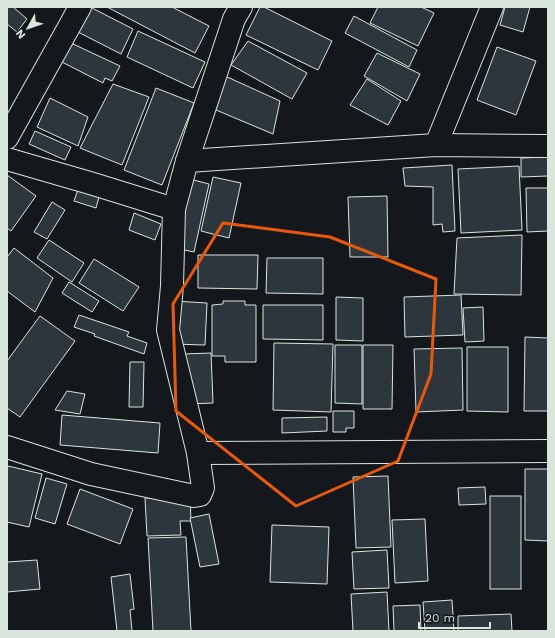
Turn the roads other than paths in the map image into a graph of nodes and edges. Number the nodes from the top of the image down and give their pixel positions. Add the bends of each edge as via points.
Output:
1 (80, 7) edge
2 (241, 7) edge
3 (492, 7) edge
4 (7, 138) edge
5 (436, 145) junction
6 (548, 146) edge
7 (7, 159) edge
8 (187, 161) junction
9 (174, 209) junction
10 (7, 447) edge
11 (548, 451) edge
12 (198, 453) junction

1 - 4 street
2 - 8 street via 234,19
3 - 5 street
5 - 6 street
5 - 8 street
7 - 9 street
8 - 9 street
9 - 12 street via 168,330
10 - 12 street via 91,474 194,496 200,495 203,488
11 - 12 street

